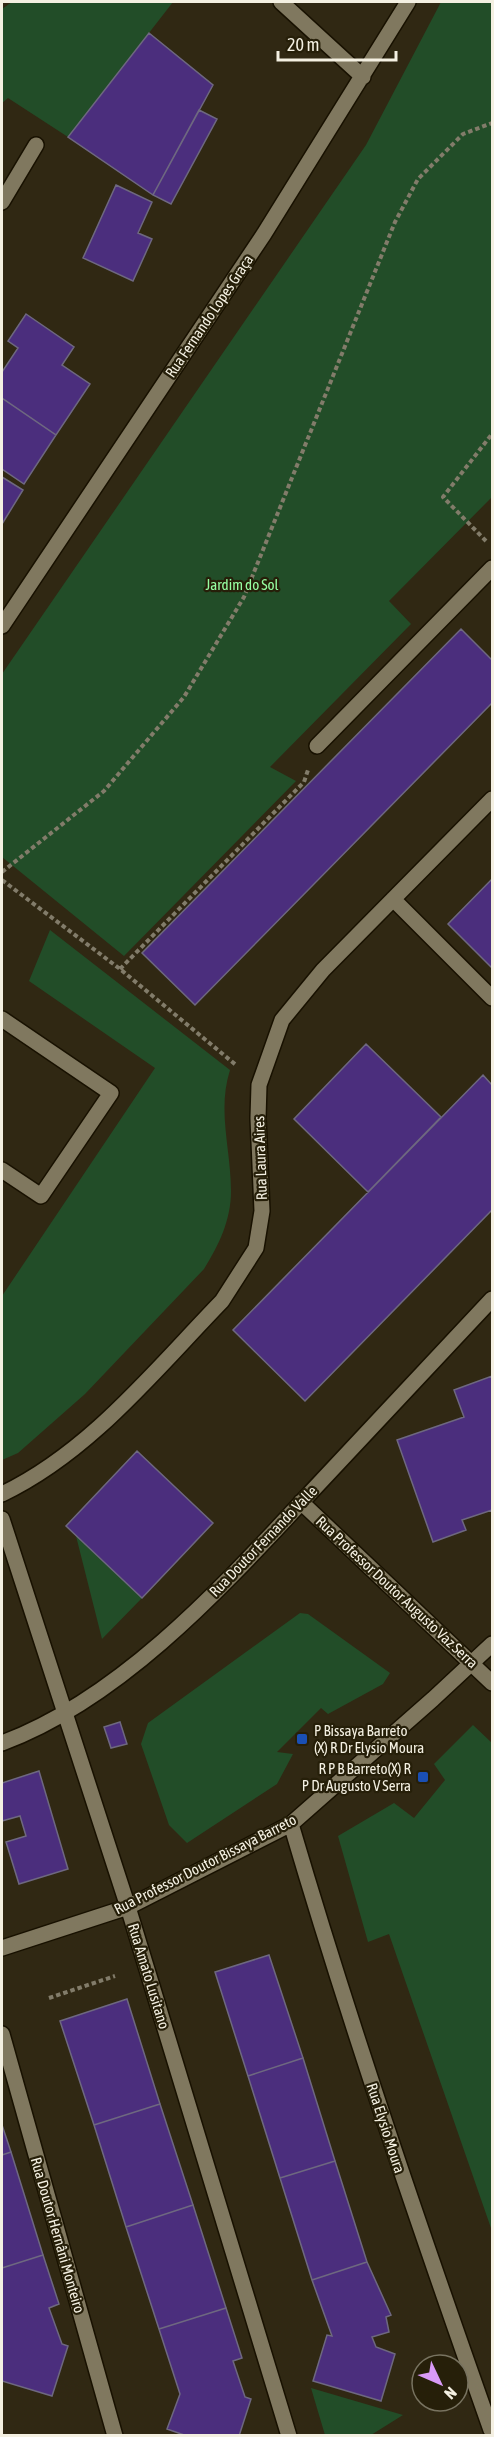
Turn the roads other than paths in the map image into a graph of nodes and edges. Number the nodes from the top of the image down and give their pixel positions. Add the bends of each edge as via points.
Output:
1 (281, 2) edge
2 (408, 2) edge
3 (363, 76) junction
4 (36, 146) dead end
5 (2, 202) edge
6 (492, 568) edge
7 (2, 626) edge
8 (317, 746) dead end
9 (492, 799) edge
10 (393, 899) junction
11 (492, 998) edge
12 (2, 1019) edge
13 (2, 1170) edge
14 (492, 1299) edge
15 (2, 1494) edge
16 (301, 1502) junction
17 (2, 1519) edge
18 (492, 1644) edge
19 (473, 1664) junction
20 (492, 1683) edge
21 (64, 1715) junction
22 (2, 1743) edge
23 (291, 1824) junction
24 (128, 1907) junction
25 (2, 1948) edge
26 (2, 2034) edge
27 (489, 2431) edge
28 (115, 2436) edge
29 (289, 2436) edge

1 - 3 street
2 - 3 street, Rua Fernando Lopes Graça
3 - 7 street, Rua Fernando Lopes Graça via 264,234
4 - 5 street
6 - 8 street
9 - 10 street, Rua Laura Aires
10 - 11 street
10 - 15 street, Rua Laura Aires via 323,970 282,1020 260,1085 262,1211 256,1248 242,1272 222,1301 70,1453
12 - 13 street via 111,1093 41,1196
14 - 16 street, Rua Doutor Fernando Valle
16 - 19 street, Rua Professor Doutor Augusto Vaz Serra
16 - 21 street, Rua Doutor Fernando Valle via 174,1631
17 - 21 street, Rua Amato Lusitano
18 - 19 street, Rua Professor Doutor Bissaya Barreto
19 - 20 street, Rua Professor Doutor Augusto Vaz Serra
19 - 23 street, Rua Professor Doutor Bissaya Barreto
21 - 22 street, Rua Doutor Fernando Valle
21 - 24 street, Rua Amato Lusitano
23 - 24 street, Rua Professor Doutor Bissaya Barreto
23 - 27 street, Rua Elysio Moura via 327,1949
24 - 25 street, Rua Professor Doutor Bissaya Barreto
24 - 29 street, Rua Amato Lusitano
26 - 28 street, Rua Doutor Hernâni Monteiro

